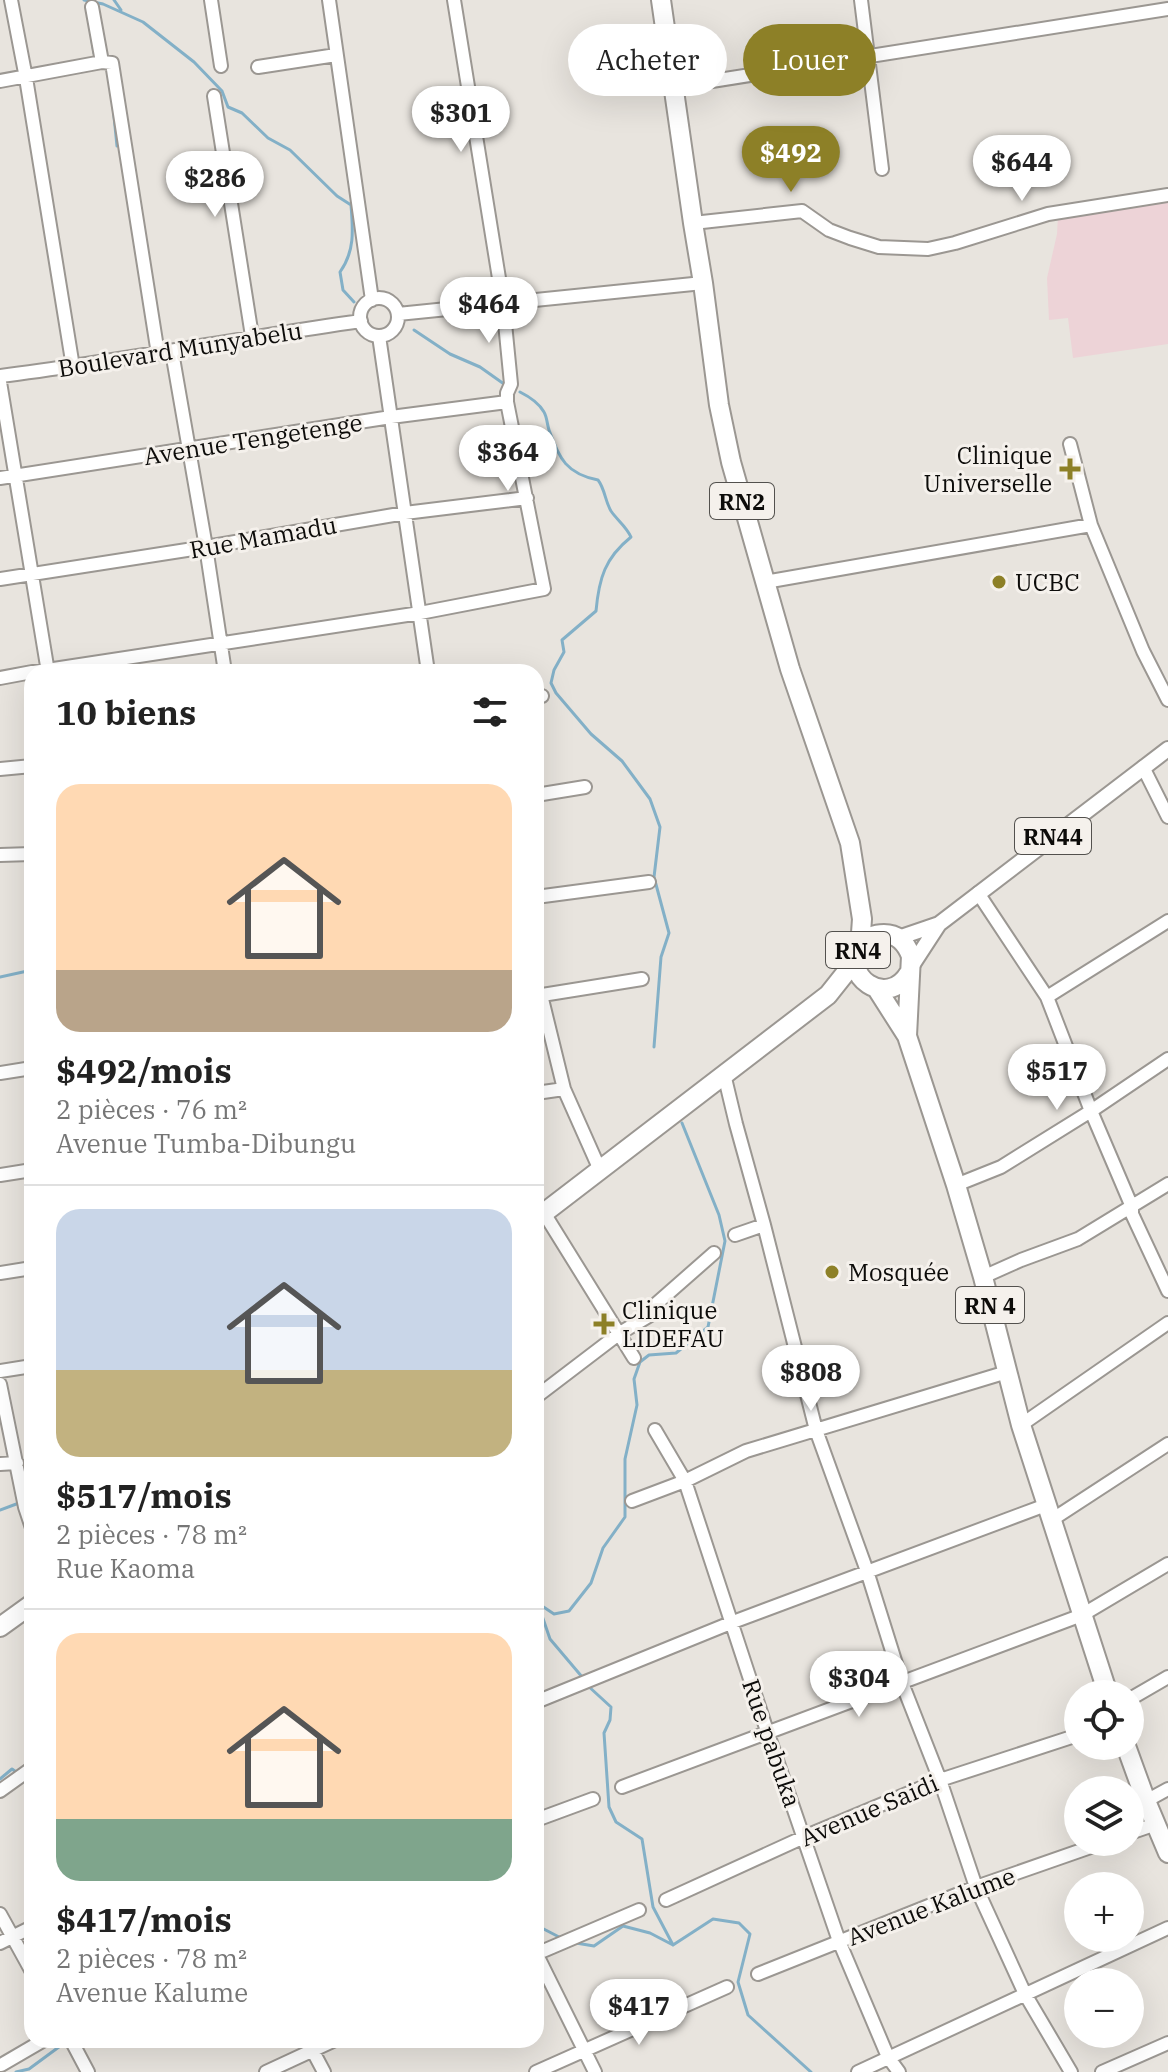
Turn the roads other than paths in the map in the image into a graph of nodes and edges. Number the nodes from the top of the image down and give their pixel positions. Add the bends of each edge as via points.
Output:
1 (11, 0) edge
2 (211, 0) edge
3 (329, 0) edge
4 (454, 0) edge
5 (661, 0) edge
6 (861, 0) edge
7 (92, 7) dead end
8 (1168, 9) edge
9 (665, 24) edge
10 (864, 24) edge
11 (876, 54) edge
12 (336, 55) junction
13 (102, 62) junction
14 (221, 66) dead end
15 (258, 67) dead end
16 (26, 78) junction
17 (0, 81) edge
18 (214, 96) dead end
19 (675, 96) edge
20 (873, 96) edge
21 (882, 169) dead end
22 (1168, 195) edge
23 (693, 223) junction
24 (703, 283) junction
25 (372, 300) junction
26 (503, 303) junction
27 (398, 314) junction
28 (361, 321) junction
29 (252, 336) junction
30 (379, 336) junction
31 (172, 352) junction
32 (158, 354) junction
33 (73, 367) junction
34 (0, 379) edge
35 (508, 393) junction
36 (391, 417) junction
37 (1070, 444) dead end
38 (188, 450) junction
39 (16, 476) junction
40 (0, 478) edge
41 (527, 498) junction
42 (405, 513) junction
43 (1091, 525) junction
44 (206, 547) junction
45 (32, 574) junction
46 (0, 579) edge
47 (765, 582) junction
48 (420, 613) junction
49 (220, 644) junction
50 (47, 664) edge
51 (93, 664) edge
52 (224, 664) edge
53 (427, 664) edge
54 (24, 674) edge
55 (0, 678) edge
56 (1168, 700) edge
57 (1168, 749) edge
58 (24, 767) edge
59 (1143, 767) junction
60 (0, 769) edge
61 (585, 787) dead end
62 (544, 794) edge
63 (1168, 817) edge
64 (24, 854) edge
65 (0, 855) edge
66 (649, 882) dead end
67 (859, 892) junction
68 (978, 893) junction
69 (544, 896) edge
70 (1168, 921) edge
71 (939, 924) junction
72 (893, 936) junction
73 (858, 954) junction
74 (910, 970) junction
75 (642, 979) dead end
76 (873, 987) junction
77 (544, 994) edge
78 (828, 995) junction
79 (1047, 997) junction
80 (544, 1017) edge
81 (907, 1036) junction
82 (1168, 1059) edge
83 (24, 1069) edge
84 (0, 1073) edge
85 (724, 1074) junction
86 (564, 1089) junction
87 (544, 1092) edge
88 (1091, 1111) junction
89 (600, 1170) junction
90 (24, 1171) edge
91 (0, 1175) edge
92 (1168, 1184) edge
93 (956, 1185) junction
94 (1132, 1207) junction
95 (544, 1213) edge
96 (544, 1222) edge
97 (764, 1225) junction
98 (735, 1235) dead end
99 (714, 1253) dead end
100 (24, 1269) edge
101 (0, 1273) edge
102 (983, 1277) junction
103 (1168, 1291) edge
104 (1168, 1323) edge
105 (620, 1333) junction
106 (634, 1358) dead end
107 (24, 1367) edge
108 (0, 1371) edge
109 (1007, 1372) junction
110 (0, 1384) edge
111 (544, 1391) edge
112 (1021, 1425) junction
113 (655, 1430) dead end
114 (816, 1430) junction
115 (1168, 1444) edge
116 (17, 1463) junction
117 (0, 1464) edge
118 (685, 1481) junction
119 (24, 1501) edge
120 (632, 1501) dead end
121 (1048, 1513) junction
122 (1168, 1564) edge
123 (867, 1571) junction
124 (24, 1610) edge
125 (1082, 1615) junction
126 (733, 1622) junction
127 (0, 1627) edge
128 (1168, 1677) edge
129 (1103, 1680) edge
130 (902, 1683) junction
131 (1144, 1691) edge
132 (544, 1699) edge
133 (768, 1734) junction
134 (1064, 1740) edge
135 (1131, 1760) edge
136 (24, 1774) edge
137 (940, 1780) junction
138 (622, 1787) dead end
139 (1168, 1789) edge
140 (0, 1791) edge
141 (593, 1799) dead end
142 (1146, 1801) junction
143 (544, 1817) edge
144 (1156, 1824) junction
145 (1144, 1828) edge
146 (804, 1837) junction
147 (1168, 1853) edge
148 (1065, 1856) edge
149 (976, 1887) junction
150 (666, 1900) dead end
151 (639, 1910) dead end
152 (0, 1914) edge
153 (1168, 1928) edge
154 (24, 1931) edge
155 (12, 1937) junction
156 (839, 1941) junction
157 (0, 1943) edge
158 (544, 1951) edge
159 (24, 1958) edge
160 (544, 1970) edge
161 (758, 1974) dead end
162 (727, 1987) dead end
163 (1025, 1994) junction
164 (1168, 2043) edge
165 (30, 2048) edge
166 (75, 2048) edge
167 (304, 2048) edge
168 (311, 2048) edge
169 (585, 2051) junction
170 (888, 2057) junction
171 (1, 2065) edge
172 (88, 2072) edge
173 (266, 2072) edge
174 (324, 2072) edge
175 (536, 2072) edge
176 (595, 2072) edge
177 (858, 2072) edge
178 (899, 2072) edge
179 (1071, 2072) edge
180 (1102, 2072) edge

1 - 16 street
2 - 14 street
3 - 12 street
4 - 26 street
5 - 9 highway, RN2
6 - 10 street
7 - 13 street
8 - 11 street
12 - 15 street
12 - 25 street
13 - 16 street
13 - 32 street via 112,63
16 - 17 street
16 - 33 street
18 - 29 street
19 - 23 highway, RN2
20 - 21 street
22 - 23 street via 1048,214 928,249 879,247 829,230 802,211
23 - 24 highway, RN2
24 - 26 street
24 - 47 highway, RN2 via 719,405
25 - 27 street via 388,301
25 - 28 street
26 - 27 street
26 - 35 street
27 - 30 street via 394,329
28 - 29 street, Boulevard Munyabelu
28 - 30 street via 367,332
29 - 31 street, Boulevard Munyabelu
30 - 36 street
31 - 32 street, Boulevard Munyabelu
31 - 38 street
32 - 33 street, Boulevard Munyabelu
33 - 34 street, Boulevard Munyabelu
34 - 39 street
35 - 36 street, Avenue Tengetenge
35 - 41 street
36 - 38 street, Avenue Tengetenge
36 - 42 street
37 - 43 street
38 - 39 street, Avenue Tengetenge
38 - 44 street
39 - 40 street, Avenue Tengetenge
39 - 45 street
41 - 42 street, Rue Mamadu
41 - 48 street via 544,589
42 - 44 street, Rue Mamadu
42 - 48 street
43 - 47 street
43 - 56 street
44 - 45 street, Rue Mamadu
44 - 49 street
45 - 46 street, Rue Mamadu
45 - 50 street
47 - 67 highway, RN2 via 804,715 850,843
48 - 49 street
48 - 53 street
49 - 51 street
49 - 52 street
54 - 55 street
57 - 59 main road, RN44
58 - 60 street
59 - 63 street
59 - 68 main road, RN44
61 - 62 street
64 - 65 street
66 - 69 street
67 - 72 highway, RN2
67 - 73 highway, RN2
68 - 71 main road, RN44
68 - 79 street
70 - 79 street
71 - 72 main road, RN44
71 - 74 main road, RN44
72 - 73 highway, RN4 via 867,939
72 - 74 highway, RN4 via 906,945
73 - 76 highway, RN4 via 861,979
73 - 78 highway, RN4
74 - 76 highway, RN4 via 898,986
74 - 81 highway, RN4
75 - 77 street
76 - 78 highway
76 - 81 highway, RN 4
78 - 85 highway
79 - 88 street
80 - 86 street
81 - 93 highway, RN 4
82 - 88 street
83 - 84 street
85 - 89 highway
85 - 97 street
86 - 87 street
86 - 89 street
88 - 93 street via 1001,1167
88 - 94 street
89 - 95 highway
90 - 91 street
92 - 94 street
93 - 102 highway, RN 4
94 - 102 street via 1078,1239
94 - 103 street
96 - 105 street
97 - 98 street
97 - 114 street
99 - 105 street via 656,1304 652,1314
100 - 101 street
102 - 109 highway, RN 4
104 - 112 street
105 - 106 street
105 - 111 street
107 - 108 street
109 - 112 highway, RN 4
109 - 114 street
110 - 116 street
112 - 121 highway, RN 4
113 - 118 street, Rue pabuka
114 - 118 street via 746,1451
114 - 123 street
115 - 121 street
116 - 117 street
116 - 119 street
118 - 120 street
118 - 126 street, Rue pabuka
121 - 123 street
121 - 125 highway, RN 4
122 - 125 street
123 - 126 street
123 - 130 street
124 - 127 highway
125 - 129 highway, RN 4
125 - 130 street
126 - 132 street
126 - 133 street, Rue pabuka
128 - 131 street
130 - 133 street
130 - 137 street
133 - 138 street
133 - 146 street, Rue pabuka
134 - 137 street, Avenue Saidi
135 - 142 highway
136 - 140 street
137 - 146 street, Avenue Saidi
137 - 149 street
139 - 142 street
141 - 143 street
142 - 144 highway
144 - 145 street
144 - 147 highway
146 - 150 street, Avenue Saidi
146 - 156 street, Rue pabuka
148 - 149 street, Avenue Kalume
149 - 156 street, Avenue Kalume
149 - 163 street
151 - 158 street
152 - 155 street
153 - 163 street
154 - 155 street
155 - 157 street
155 - 159 street
156 - 161 street, Avenue Kalume
156 - 170 street, Rue pabuka
160 - 169 street
162 - 169 street
163 - 170 street
163 - 179 street
164 - 180 street
165 - 171 street
166 - 172 street
167 - 173 street
168 - 174 street
169 - 175 street
169 - 176 street
170 - 177 street
170 - 178 street, Rue pabuka

